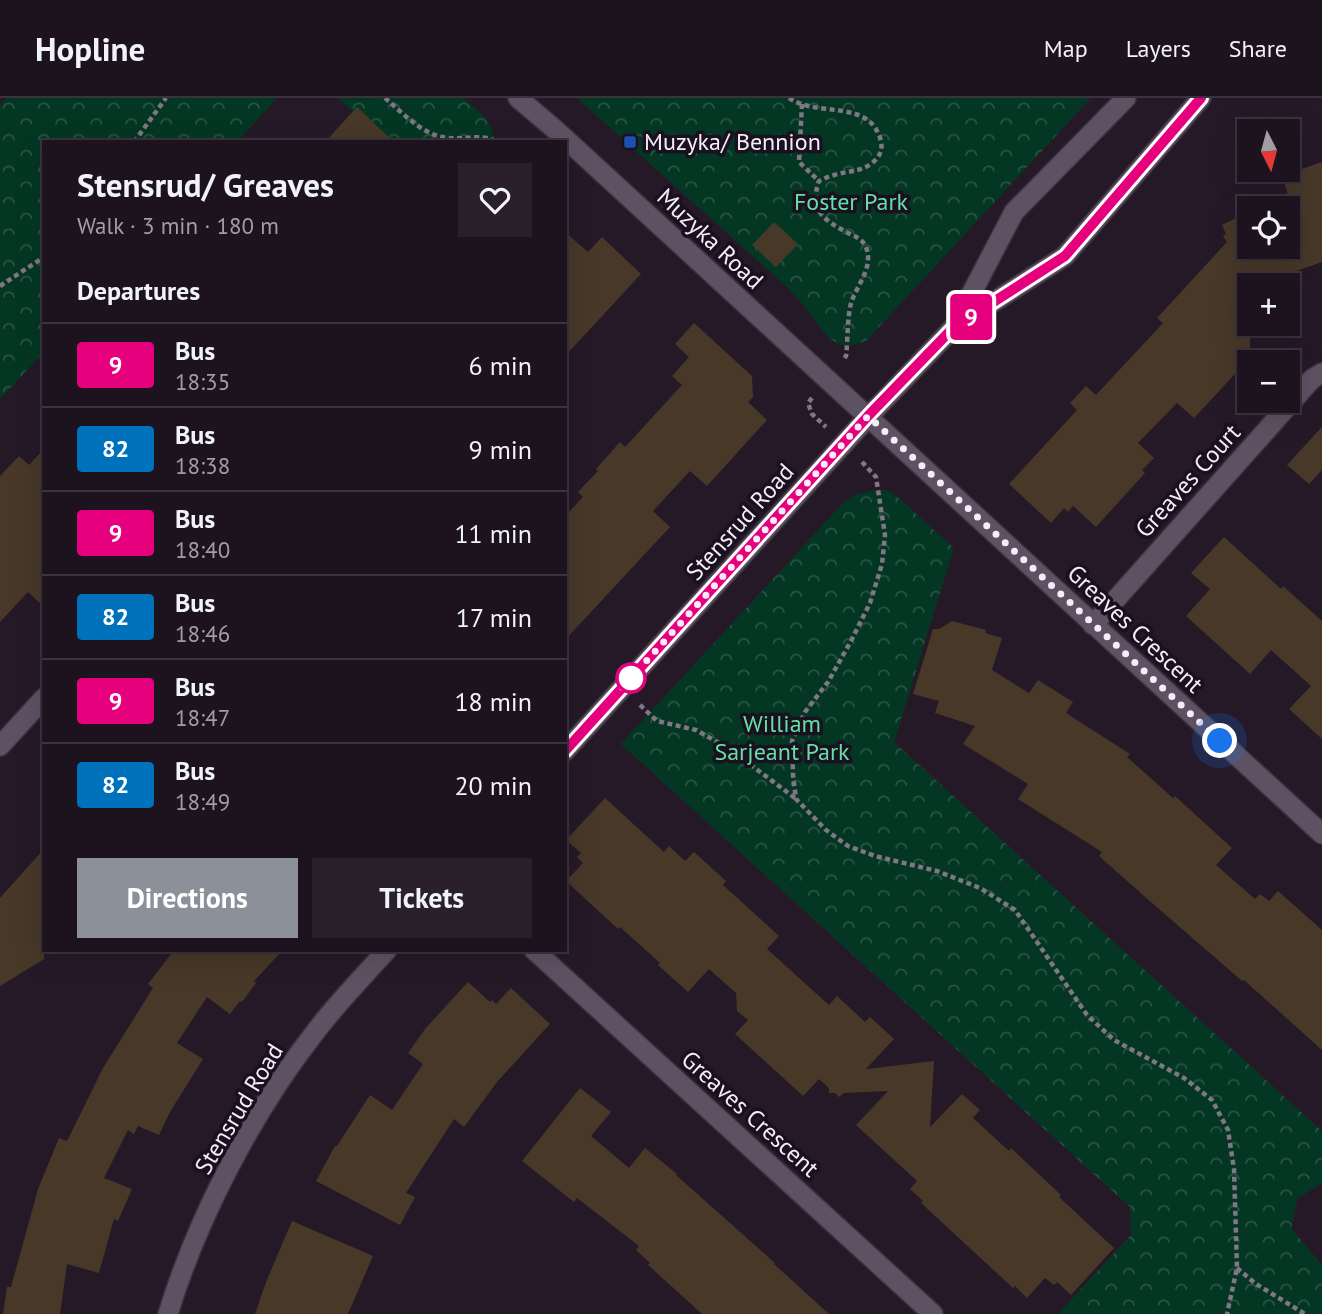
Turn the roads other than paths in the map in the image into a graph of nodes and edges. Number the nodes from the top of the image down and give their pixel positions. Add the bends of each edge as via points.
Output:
1 (517, 98) edge
2 (1126, 98) edge
3 (1201, 98) edge
4 (553, 137) edge
5 (567, 149) edge
6 (953, 328) junction
7 (1322, 373) edge
8 (868, 416) junction
9 (1093, 625) junction
10 (42, 700) edge
11 (0, 746) edge
12 (567, 749) edge
13 (1322, 834) edge
14 (385, 952) edge
15 (536, 952) edge
16 (168, 1314) edge
17 (933, 1314) edge

1 - 4 street, Muzyka Road
2 - 6 street, Stensrud Road via 1014,212
3 - 6 street, Stensrud Road via 1065,256
5 - 8 street, Muzyka Road
6 - 8 street, Stensrud Road
7 - 9 street, Greaves Court
8 - 9 street, Greaves Crescent
8 - 12 street, Stensrud Road
9 - 13 street, Greaves Crescent
10 - 11 street
14 - 16 street, Stensrud Road via 313,1034 246,1137 192,1248
15 - 17 street, Greaves Crescent

